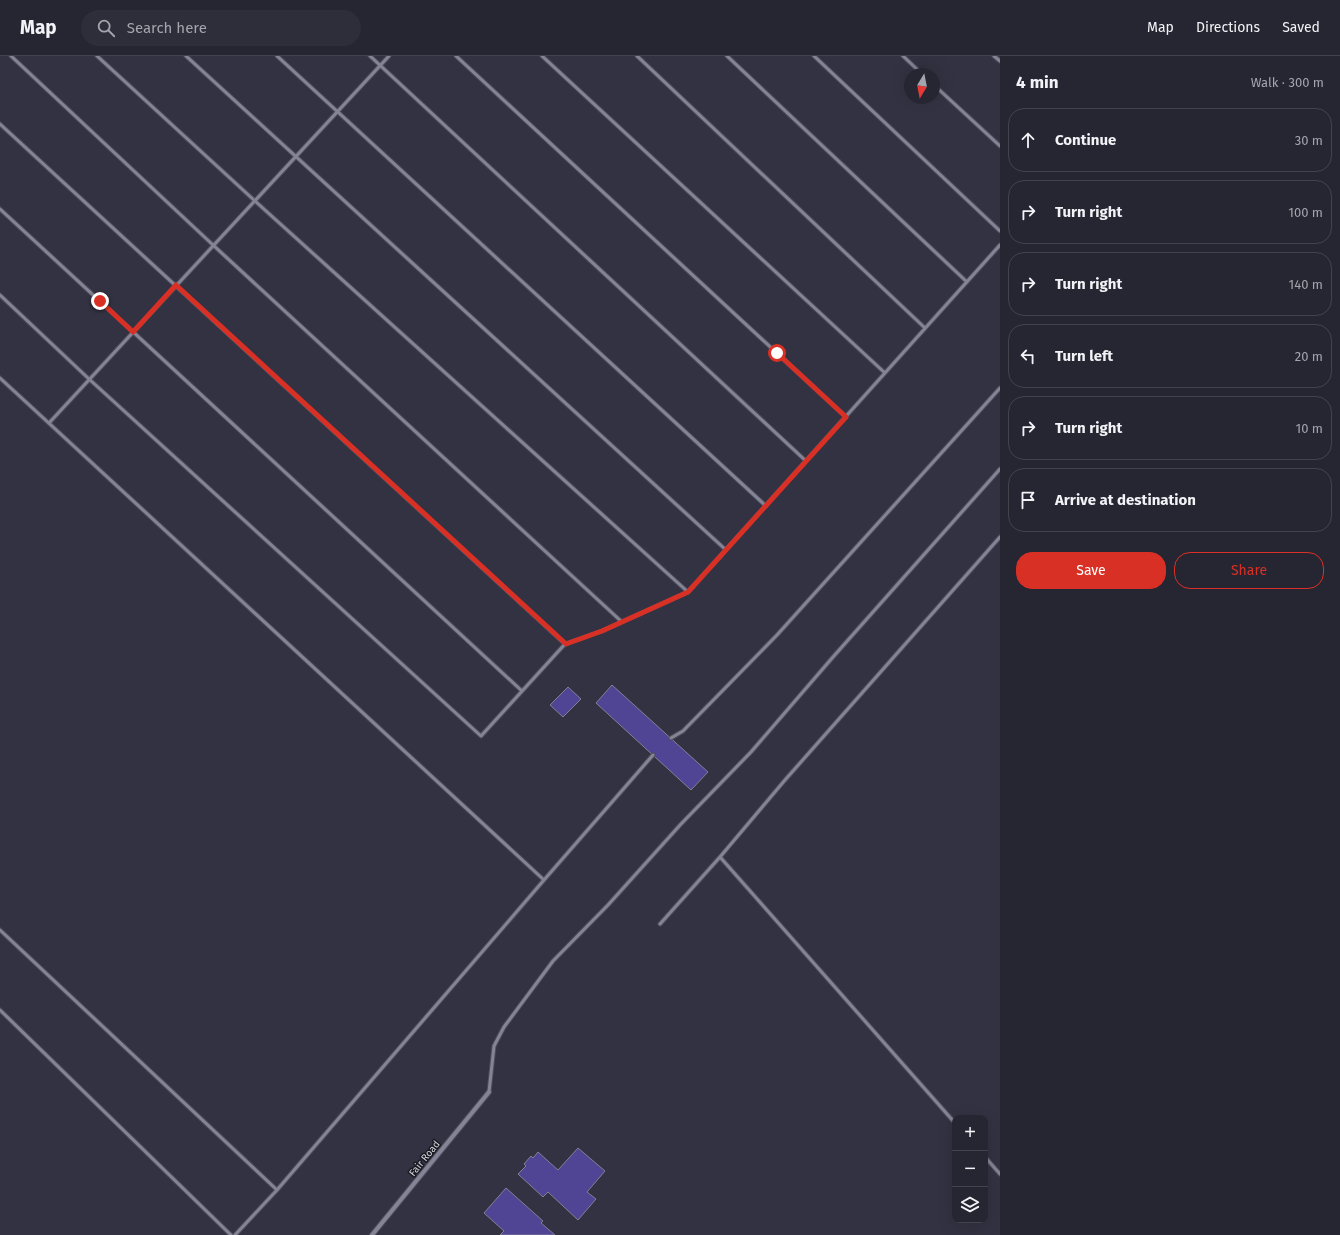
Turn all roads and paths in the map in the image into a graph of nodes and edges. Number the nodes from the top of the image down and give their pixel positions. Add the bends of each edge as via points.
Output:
1 (11, 56) edge
2 (97, 56) edge
3 (186, 56) edge
4 (277, 56) edge
5 (370, 56) edge
6 (389, 56) edge
7 (456, 56) edge
8 (542, 56) edge
9 (637, 56) edge
10 (727, 56) edge
11 (814, 56) edge
12 (903, 56) edge
13 (994, 56) edge
14 (1000, 61) edge
15 (380, 66) junction
16 (916, 68) edge
17 (940, 91) edge
18 (337, 112) junction
19 (0, 124) edge
20 (1000, 146) edge
21 (295, 157) junction
22 (254, 201) junction
23 (0, 209) edge
24 (1000, 231) edge
25 (213, 245) junction
26 (1000, 245) edge
27 (967, 282) junction
28 (176, 285) junction
29 (0, 295) edge
30 (925, 328) junction
31 (133, 332) junction
32 (885, 373) junction
33 (0, 378) edge
34 (89, 378) junction
35 (1000, 388) edge
36 (846, 417) junction
37 (48, 423) junction
38 (806, 461) junction
39 (1000, 469) edge
40 (766, 506) junction
41 (1000, 537) edge
42 (726, 550) junction
43 (688, 592) junction
44 (622, 622) junction
45 (566, 644) junction
46 (522, 692) junction
47 (671, 738) dead end
48 (653, 755) dead end
49 (720, 857) junction
50 (544, 880) junction
51 (660, 924) dead end
52 (0, 930) edge
53 (0, 1010) edge
54 (489, 1092) joint
55 (952, 1120) edge
56 (988, 1160) edge
57 (1000, 1174) edge
58 (277, 1190) junction
59 (232, 1235) edge
60 (235, 1235) edge
61 (372, 1235) edge

1 - 25 lane
2 - 22 lane
3 - 21 lane
4 - 18 lane
5 - 15 lane
6 - 15 lane
7 - 36 lane
8 - 32 lane
9 - 30 lane
10 - 27 lane
11 - 24 lane
12 - 16 lane
13 - 14 lane
15 - 18 lane
15 - 38 lane
17 - 20 lane
18 - 21 lane
18 - 40 lane
19 - 28 lane
21 - 22 lane
21 - 42 lane
22 - 25 lane
22 - 43 lane
23 - 31 lane
25 - 28 lane
25 - 44 lane
26 - 27 lane
27 - 30 lane
28 - 31 lane
28 - 45 lane
29 - 34 lane
30 - 32 lane
31 - 34 lane
31 - 46 lane
32 - 36 lane
33 - 37 lane
34 - 37 lane
34 - 46 lane via 481,736
35 - 47 lane via 777,635 683,731
36 - 38 lane
37 - 50 lane
38 - 40 lane
39 - 54 lane via 751,752 553,962 504,1027 494,1046
40 - 42 lane
41 - 49 lane
42 - 43 lane
43 - 44 lane
44 - 45 lane
45 - 46 lane
48 - 50 lane
49 - 51 lane
49 - 55 lane
50 - 58 lane
52 - 58 lane
53 - 59 lane
54 - 61 street, Fair Road
56 - 57 lane
58 - 60 lane

